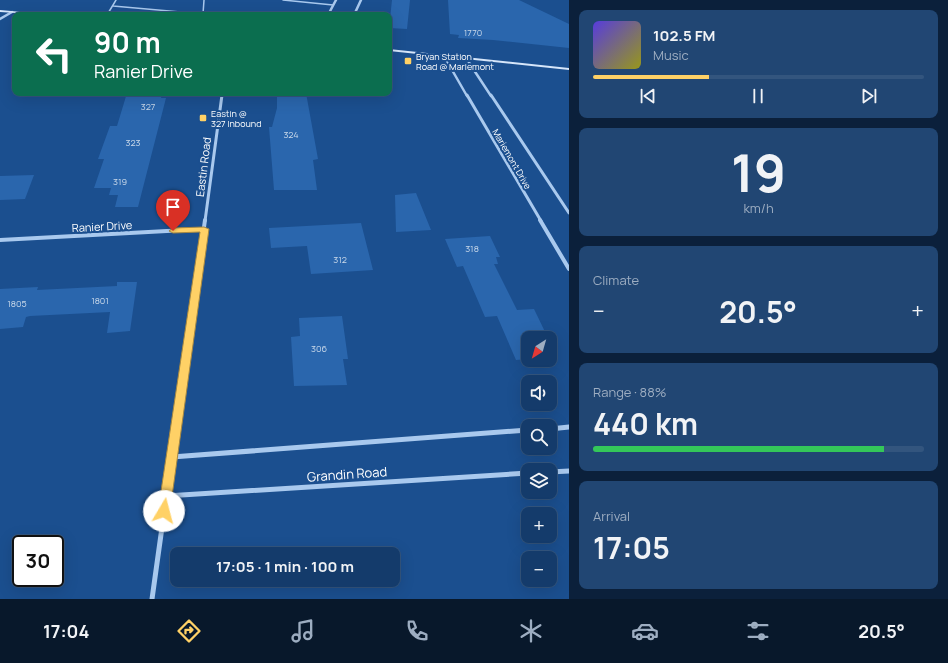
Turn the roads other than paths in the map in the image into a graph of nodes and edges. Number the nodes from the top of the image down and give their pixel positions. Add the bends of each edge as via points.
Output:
1 (116, 0) edge
2 (204, 0) edge
3 (283, 0) edge
4 (336, 0) edge
5 (361, 0) edge
6 (333, 5) junction
7 (113, 6) junction
8 (0, 11) edge
9 (12, 12) joint
10 (109, 12) edge
11 (180, 12) edge
12 (203, 12) edge
13 (330, 12) edge
14 (355, 12) edge
15 (0, 19) edge
16 (392, 50) edge
17 (444, 56) junction
18 (466, 58) junction
19 (569, 69) edge
20 (222, 96) edge
21 (569, 213) edge
22 (204, 229) junction
23 (0, 240) edge
24 (569, 269) edge
25 (569, 427) edge
26 (557, 428) edge
27 (521, 431) edge
28 (172, 457) junction
29 (569, 471) edge
30 (557, 472) edge
31 (521, 473) edge
32 (166, 496) junction
33 (152, 599) edge

1 - 7 lane
2 - 12 lane
3 - 6 lane
4 - 6 street
5 - 14 street
6 - 13 street
7 - 10 lane
7 - 11 lane
8 - 9 main road
9 - 15 street
16 - 17 main road
17 - 18 main road
17 - 24 street, Mariemont Drive
18 - 19 main road
18 - 21 street, Mariemont Drive
20 - 22 street, Eastin Road
22 - 23 street, Ranier Drive
22 - 28 street, Eastin Road
25 - 26 street
27 - 28 street
28 - 32 street, Eastin Road
29 - 30 street
31 - 32 street, Grandin Road
32 - 33 street, Eastin Road

